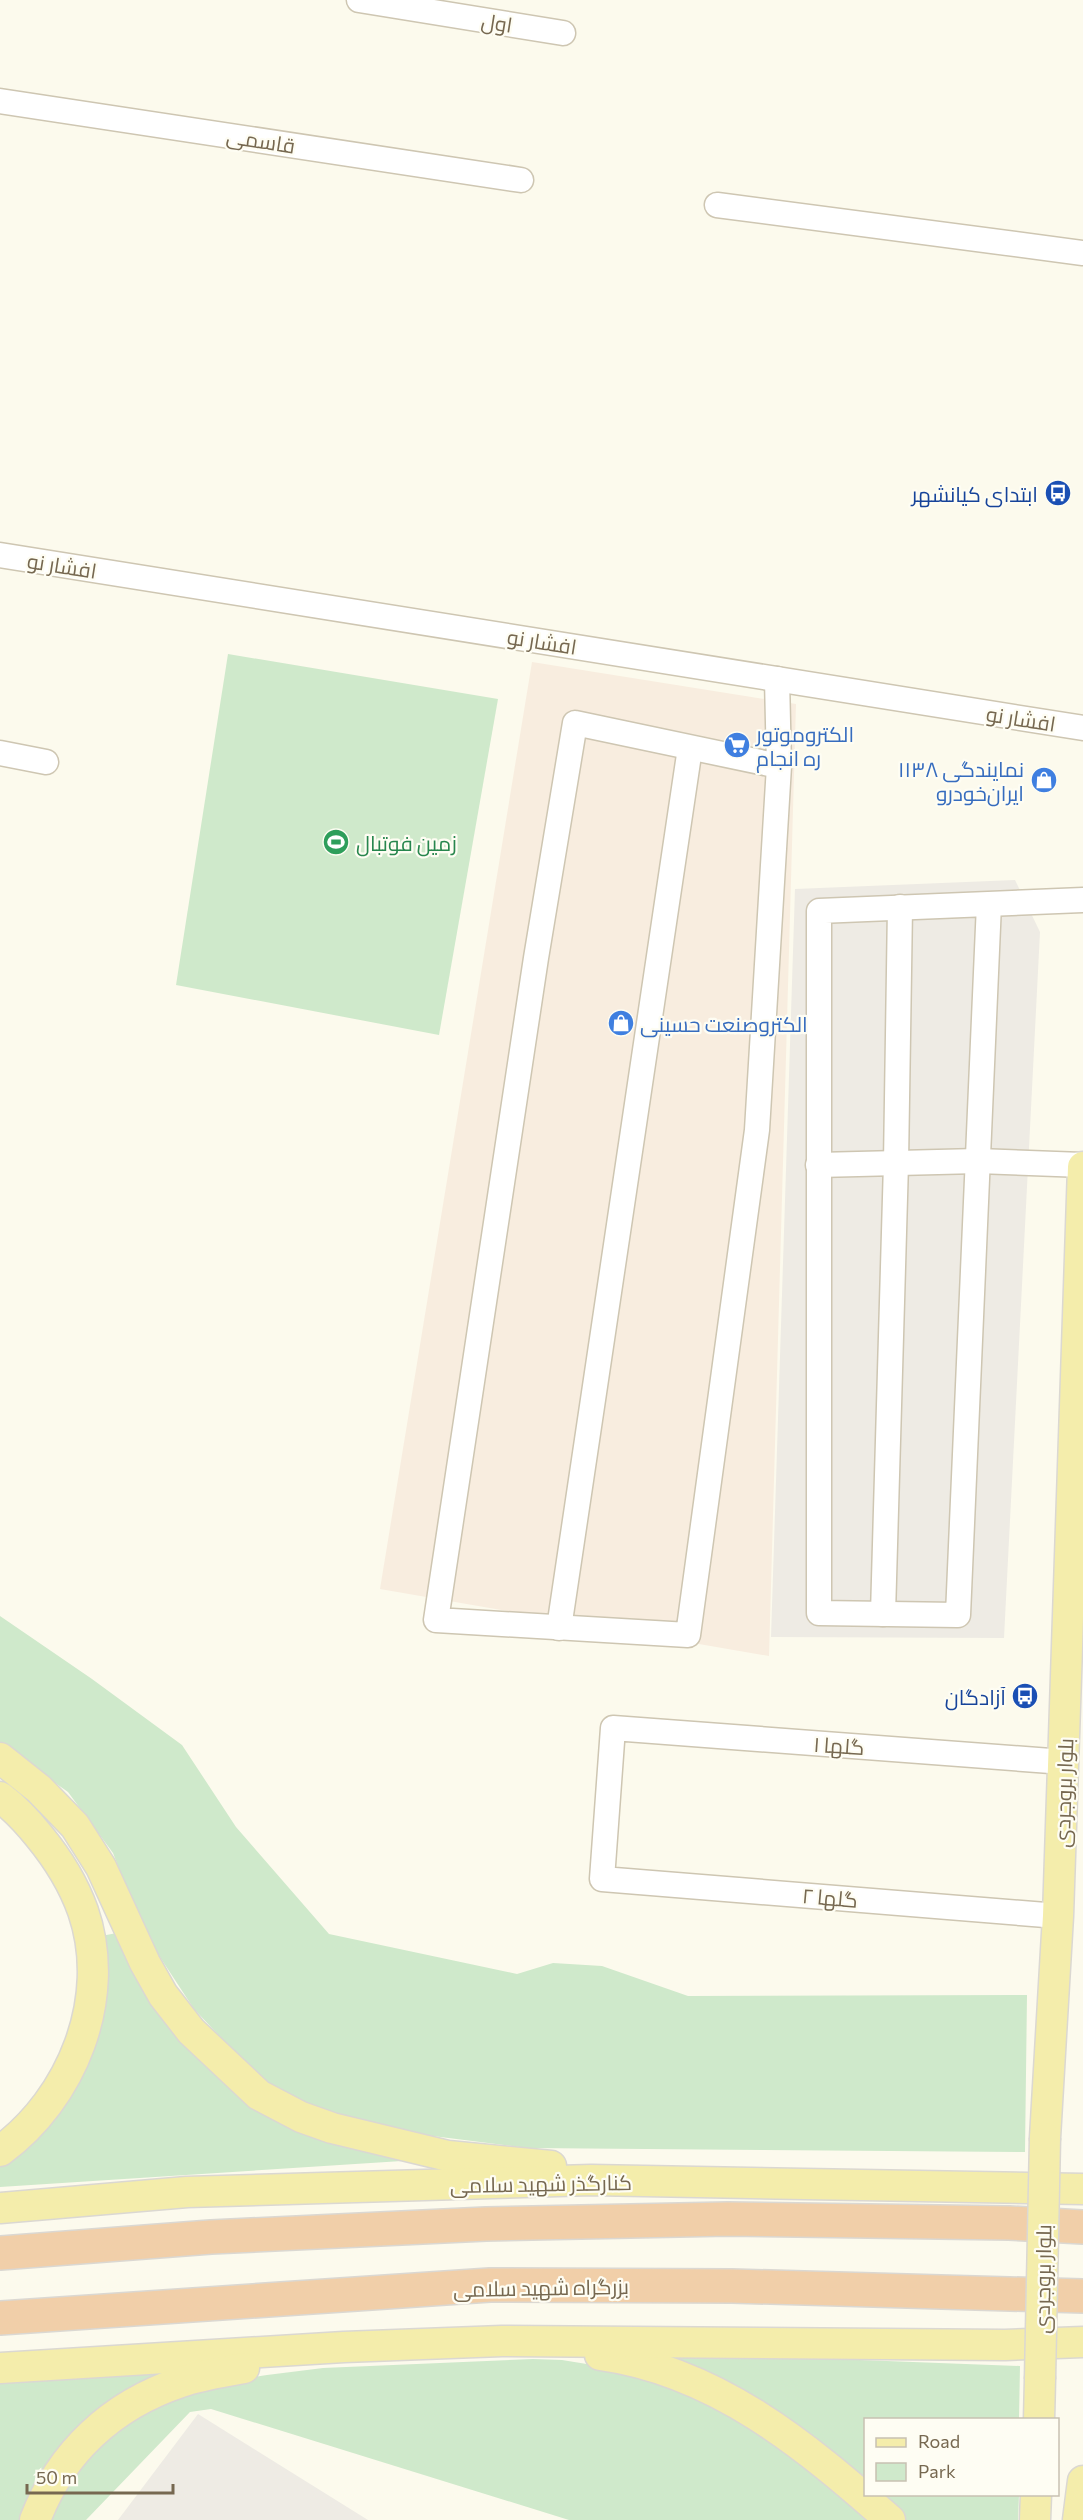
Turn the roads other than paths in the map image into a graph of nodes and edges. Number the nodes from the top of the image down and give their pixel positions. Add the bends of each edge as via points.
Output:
1 (359, 0) edge
2 (563, 33) dead end
3 (0, 100) edge
4 (521, 180) dead end
5 (717, 205) dead end
6 (1083, 253) edge
7 (0, 555) edge
8 (777, 679) junction
9 (1083, 728) edge
10 (690, 748) junction
11 (0, 753) edge
12 (46, 762) dead end
13 (779, 766) junction
14 (1083, 900) edge
15 (989, 904) junction
16 (900, 908) junction
17 (978, 1161) junction
18 (896, 1163) junction
19 (818, 1165) junction
20 (1083, 1166) edge
21 (883, 1614) junction
22 (559, 1628) junction
23 (0, 1758) edge
24 (1064, 1762) junction
25 (0, 1797) edge
26 (602, 1879) joint
27 (1058, 1916) junction
28 (0, 2151) edge
29 (591, 2180) junction
30 (1083, 2189) edge
31 (0, 2208) edge
32 (1083, 2227) edge
33 (0, 2253) edge
34 (1083, 2295) edge
35 (0, 2318) edge
36 (502, 2341) junction
37 (1083, 2343) edge
38 (344, 2347) junction
39 (0, 2368) edge
40 (1039, 2418) edge
41 (1083, 2481) edge
42 (1036, 2496) edge
43 (35, 2520) edge
44 (890, 2520) edge
45 (1035, 2520) edge
46 (1078, 2520) edge

1 - 2 street, اول
3 - 4 street, قاسمی
5 - 6 street
7 - 8 street, افشار نو
8 - 9 street, افشار نو
8 - 13 street
10 - 13 street
10 - 22 street
10 - 22 street via 575,723 436,1620
11 - 12 street
13 - 22 street via 757,1130 688,1635
14 - 15 street
15 - 16 street
15 - 17 street
16 - 18 street
16 - 19 street via 819,911
17 - 18 street
17 - 20 street
17 - 21 street via 958,1615
18 - 19 street
18 - 21 street
19 - 21 street via 819,1613
20 - 24 main road, بلوار بروجردی
23 - 29 main road via 39,1789 75,1826 101,1867 163,1995 191,2031 259,2095 332,2128 448,2156 547,2165
24 - 26 street, گلها ۱ via 613,1728
24 - 27 main road, بلوار بروجردی
25 - 28 main road via 18,1810 70,1881 83,1913 92,1968 84,2030 66,2077 37,2119
26 - 27 street, گلها ۲
27 - 40 main road, بلوار بروجردی, bridge via 1045,2138
29 - 30 main road, کنارگذر شهید سلامی
29 - 31 main road, کنارگذر شهید سلامی via 187,2192
32 - 33 highway via 728,2219 497,2223 211,2237
34 - 35 highway, بزرگراه شهید سلامی via 732,2286 490,2285
36 - 37 main road
36 - 38 main road
36 - 44 main road via 628,2359 674,2372 712,2389 741,2404 812,2455
38 - 39 main road
38 - 43 main road via 183,2381 152,2392 118,2412 87,2438 58,2472
41 - 46 main road
42 - 45 main road

